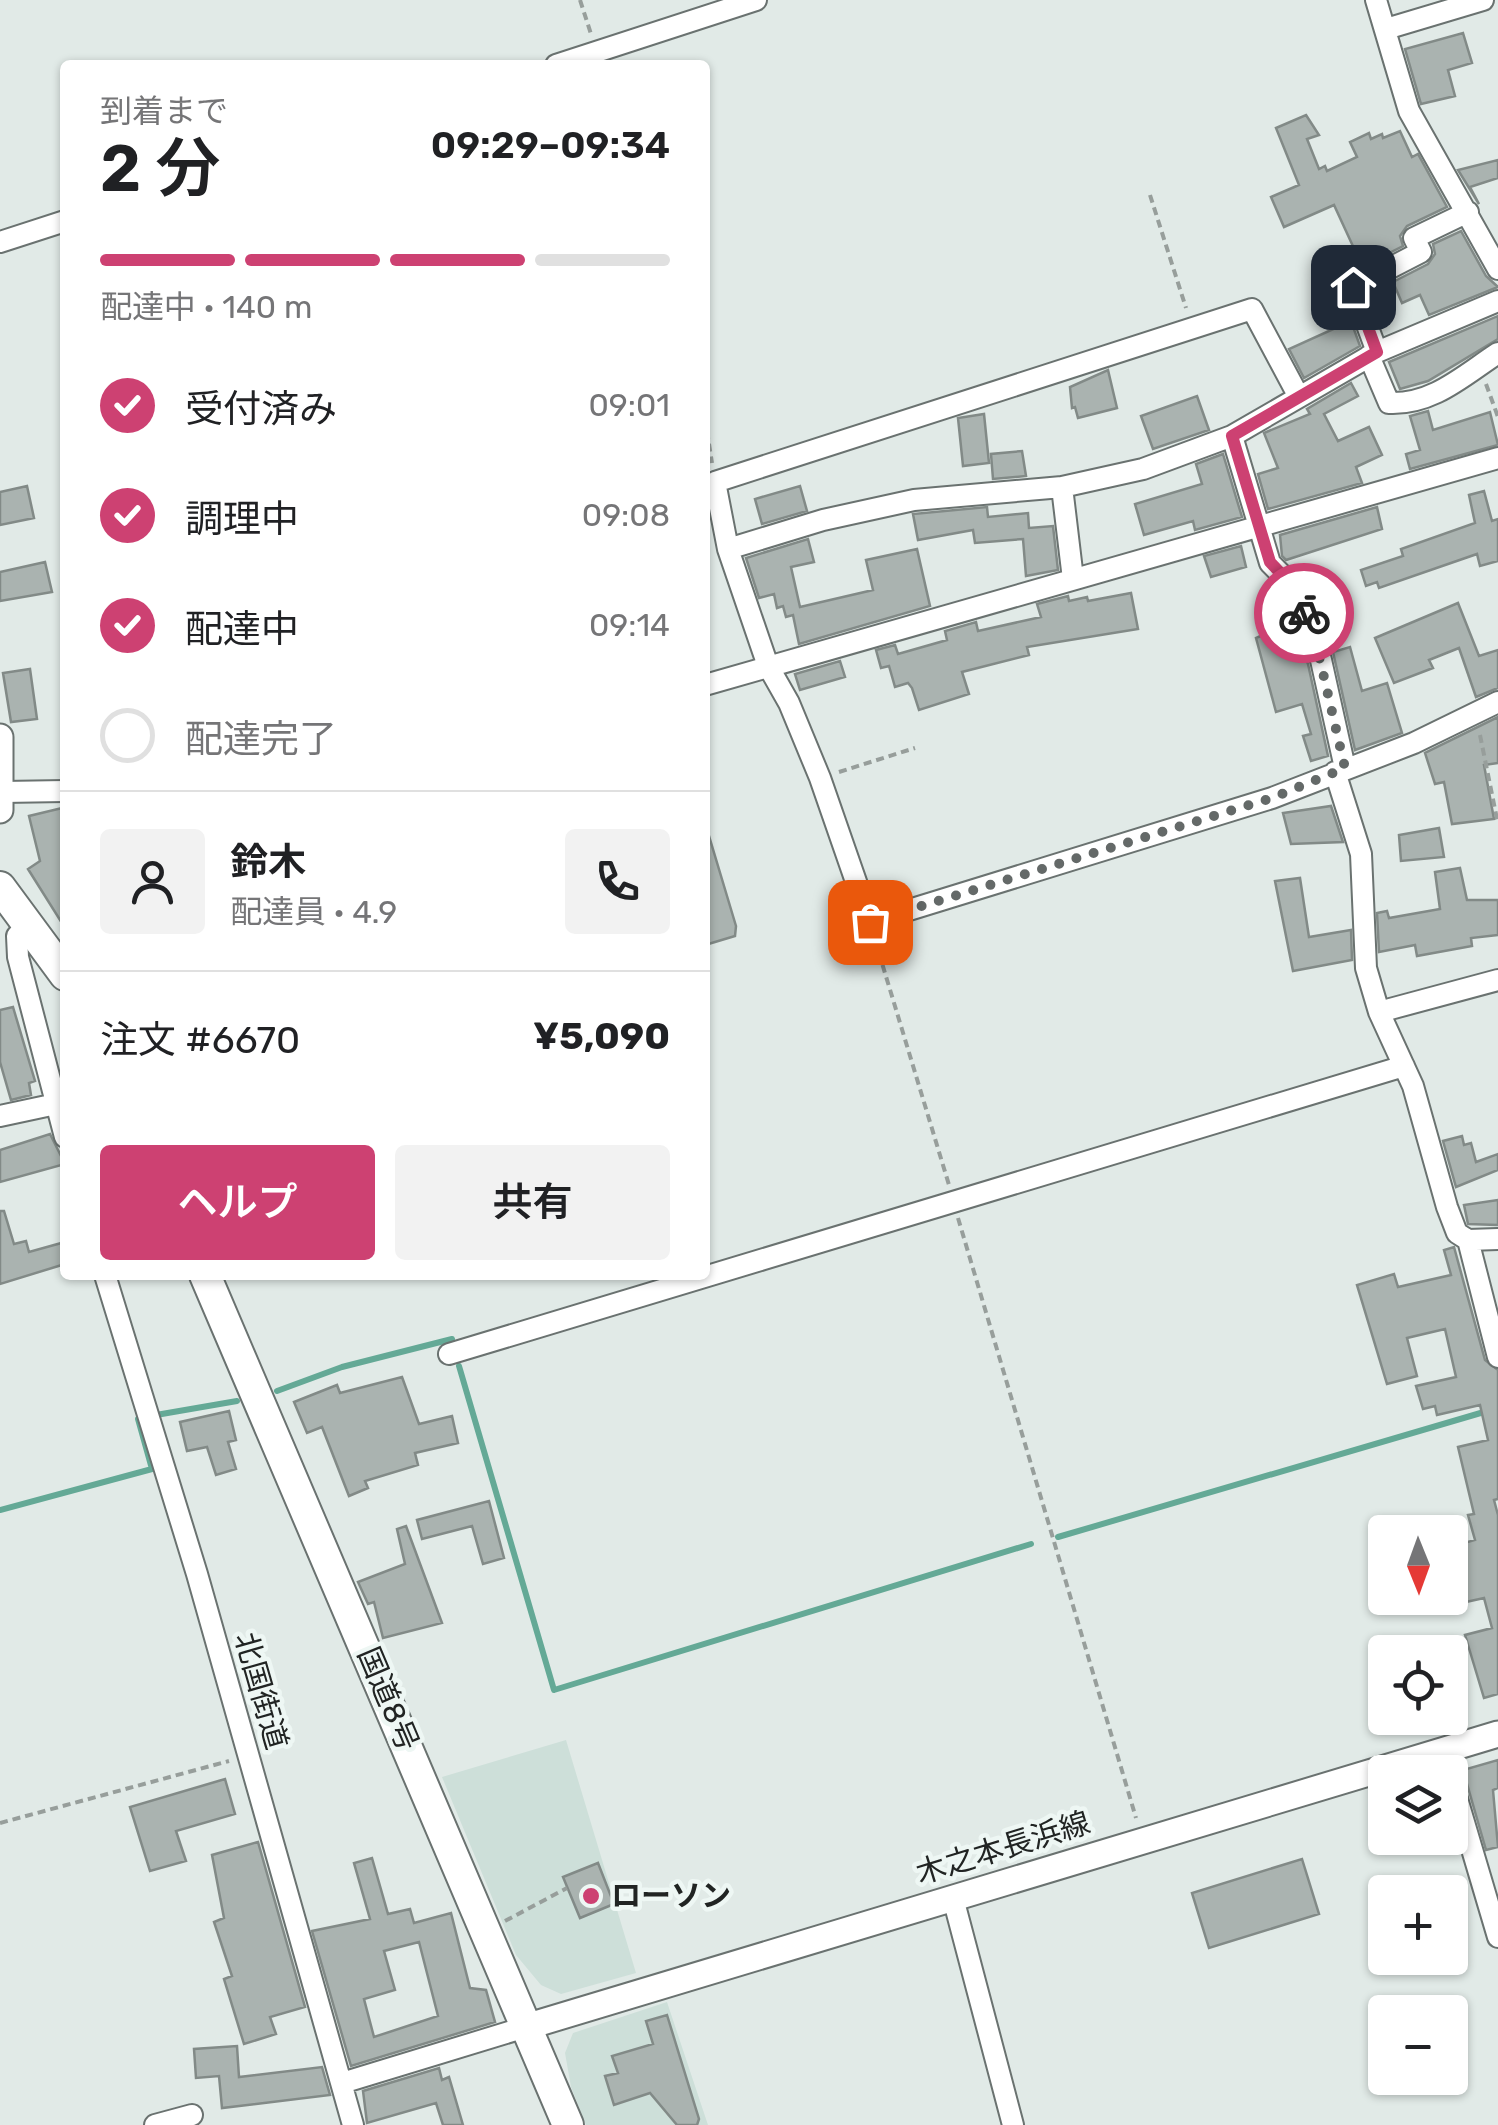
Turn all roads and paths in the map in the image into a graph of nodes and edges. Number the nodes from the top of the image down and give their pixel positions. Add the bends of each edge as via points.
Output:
1 (756, 0) edge
2 (1376, 0) edge
3 (1483, 0) edge
4 (1386, 28) junction
5 (571, 60) edge
6 (1150, 195) dead end
7 (1468, 212) junction
8 (60, 223) edge
9 (0, 242) edge
10 (1498, 269) edge
11 (1498, 302) edge
12 (1192, 326) junction
13 (1498, 353) edge
14 (1373, 354) junction
15 (1480, 365) junction
16 (1298, 397) junction
17 (1498, 417) edge
18 (1232, 436) junction
19 (710, 454) edge
20 (1498, 458) edge
21 (714, 482) junction
22 (1062, 487) junction
23 (1258, 528) junction
24 (728, 548) junction
25 (1073, 579) junction
26 (768, 666) junction
27 (710, 683) edge
28 (1498, 702) edge
29 (1473, 711) junction
30 (0, 737) edge
31 (915, 748) dead end
32 (1340, 770) junction
33 (820, 778) junction
34 (60, 791) edge
35 (1, 801) edge
36 (1498, 824) edge
37 (0, 887) edge
38 (30, 922) junction
39 (870, 922) junction
40 (60, 967) edge
41 (1498, 980) edge
42 (1379, 1012) junction
43 (1404, 1066) junction
44 (56, 1104) junction
45 (0, 1116) edge
46 (60, 1119) edge
47 (953, 1201) junction
48 (1498, 1238) edge
49 (1468, 1240) junction
50 (710, 1275) edge
51 (107, 1280) edge
52 (207, 1280) edge
53 (693, 1280) edge
54 (449, 1354) dead end
55 (1498, 1357) edge
56 (1498, 1734) edge
57 (1465, 1755) edge
58 (248, 1756) junction
59 (1368, 1785) edge
60 (0, 1823) edge
61 (1468, 1834) edge
62 (1147, 1838) junction
63 (567, 1888) dead end
64 (952, 1898) junction
65 (502, 1922) dead end
66 (1498, 1937) edge
67 (528, 2026) junction
68 (342, 2083) junction
69 (192, 2115) dead end
70 (155, 2125) edge
71 (353, 2125) edge
72 (568, 2125) edge
73 (1013, 2125) edge

1 - 5 street
2 - 4 street
3 - 4 street
4 - 7 street via 1409,110
6 - 12 path
7 - 10 street
7 - 14 street via 1414,238 1421,252 1353,287
8 - 9 street
11 - 14 street
12 - 16 street via 1252,310
12 - 21 street
13 - 15 street
14 - 15 street via 1390,403 1425,399
14 - 16 street
15 - 17 path
16 - 18 street
18 - 22 street via 1143,469
18 - 23 street
19 - 21 path
20 - 23 street
21 - 24 street
22 - 24 street via 914,500
22 - 25 street
23 - 25 street
23 - 32 street via 1270,562 1307,620
24 - 26 street
25 - 26 street
26 - 27 street
26 - 33 street
28 - 29 street
29 - 32 street via 1414,743
29 - 36 path
30 - 35 main road
31 - 33 path
32 - 39 street via 1272,798
32 - 42 street via 1362,854 1366,968
33 - 39 street
34 - 35 street
37 - 38 highway
38 - 40 highway
38 - 44 street via 17,936 18,957
39 - 47 path
41 - 42 street
42 - 43 street
43 - 47 street
43 - 49 street via 1447,1207
44 - 45 street
44 - 46 street
47 - 50 street
47 - 62 path via 1134,1814
48 - 49 street
49 - 55 street
51 - 58 street, 北国街道
52 - 67 highway, 国道8号
53 - 54 street
56 - 57 main road, 木之本長浜線
58 - 60 path
58 - 68 street, 北国街道
59 - 62 main road, 木之本長浜線
61 - 66 street
62 - 64 main road, 木之本長浜線
63 - 65 path
64 - 67 main road, 木之本長浜線
64 - 73 street
67 - 68 street
67 - 72 highway, 国道8号
68 - 71 street, 北国街道
69 - 70 street

